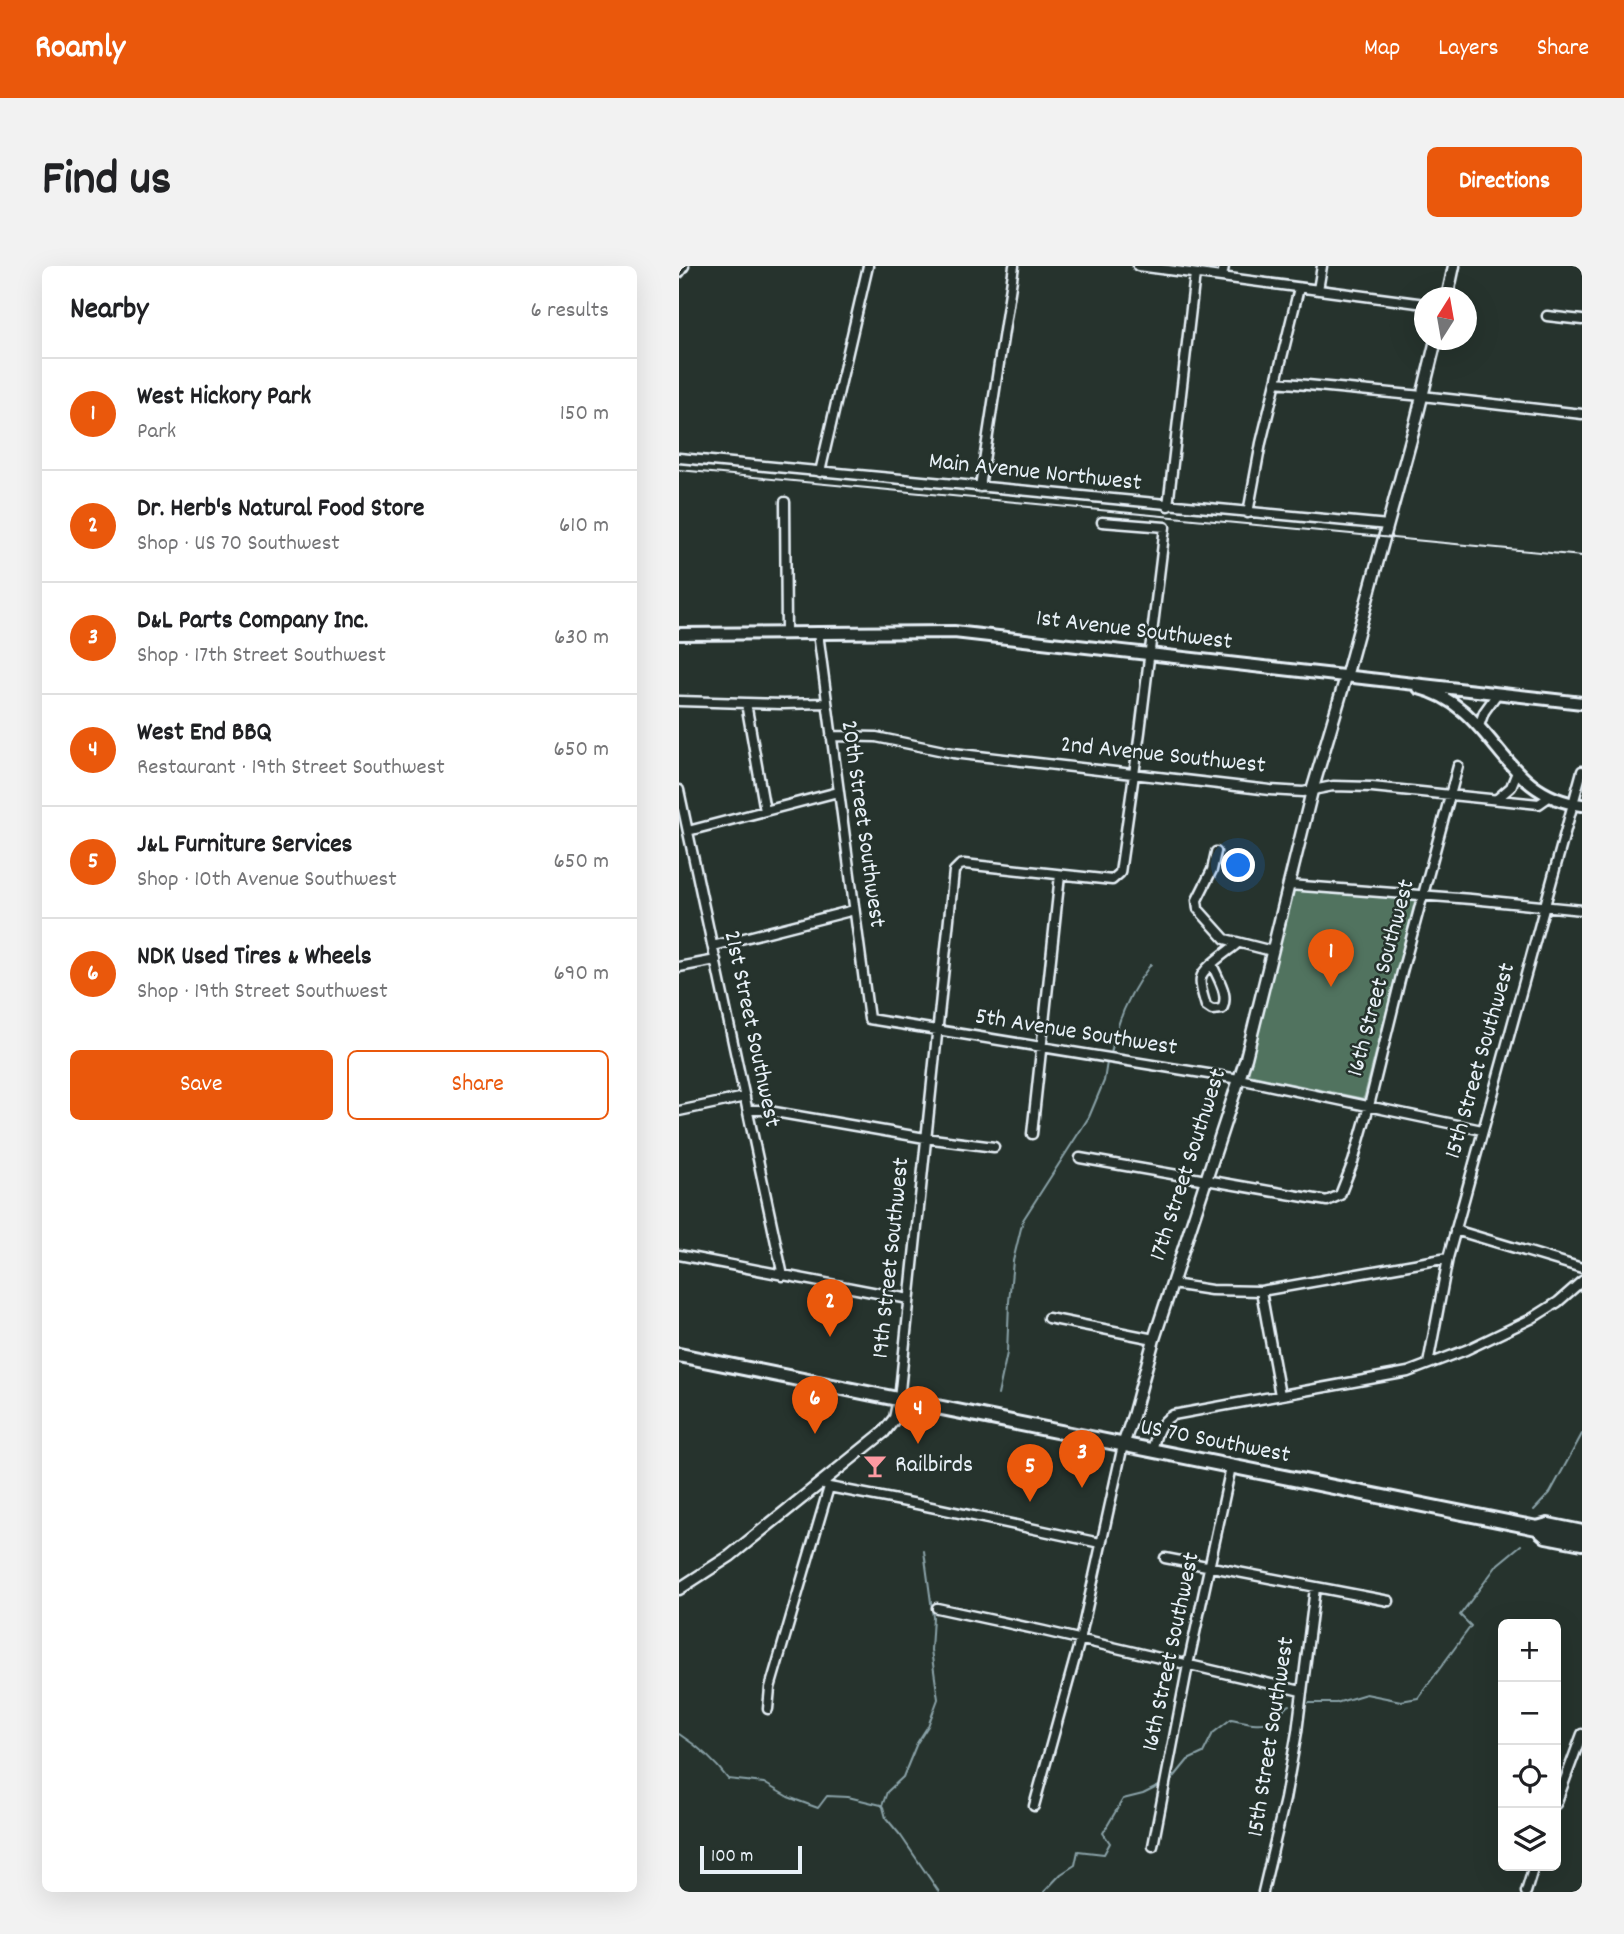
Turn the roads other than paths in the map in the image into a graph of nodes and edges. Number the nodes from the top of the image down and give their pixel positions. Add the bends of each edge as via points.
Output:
1 (684, 266) edge
2 (868, 266) edge
3 (1014, 266) edge
4 (1138, 266) edge
5 (1224, 266) edge
6 (1322, 266) edge
7 (1454, 266) edge
8 (1149, 267) edge
9 (679, 273) edge
10 (1195, 274) junction
11 (1222, 277) junction
12 (1449, 287) edge
13 (1299, 288) junction
14 (1318, 290) junction
15 (1414, 303) edge
16 (1547, 316) dead end
17 (1582, 320) edge
18 (1434, 350) edge
19 (1276, 382) junction
20 (1422, 396) junction
21 (1582, 414) edge
22 (679, 458) edge
23 (820, 472) junction
24 (980, 487) junction
25 (785, 502) dead end
26 (1168, 506) junction
27 (1248, 513) junction
28 (1102, 522) dead end
29 (1388, 525) junction
30 (786, 633) junction
31 (817, 633) junction
32 (679, 634) edge
33 (1149, 654) junction
34 (1346, 677) junction
35 (1392, 682) junction
36 (1497, 694) junction
37 (679, 701) edge
38 (745, 703) junction
39 (826, 703) junction
40 (1582, 703) edge
41 (1479, 726) junction
42 (831, 736) junction
43 (1458, 766) dead end
44 (1582, 771) edge
45 (1517, 772) junction
46 (1135, 775) junction
47 (679, 790) edge
48 (1312, 791) junction
49 (838, 792) junction
50 (1451, 795) junction
51 (1549, 797) junction
52 (1491, 800) junction
53 (1577, 804) edge
54 (765, 811) junction
55 (688, 831) junction
56 (1216, 852) dead end
57 (1059, 875) junction
58 (1289, 885) junction
59 (1424, 895) junction
60 (1544, 906) junction
61 (854, 910) junction
62 (1582, 910) edge
63 (1238, 943) junction
64 (713, 946) junction
65 (1272, 951) junction
66 (716, 960) junction
67 (1212, 964) junction
68 (679, 967) edge
69 (869, 1019) joint
70 (937, 1031) junction
71 (1041, 1048) junction
72 (1239, 1079) junction
73 (745, 1097) junction
74 (1369, 1106) junction
75 (749, 1110) junction
76 (679, 1111) edge
77 (1482, 1130) junction
78 (1032, 1134) dead end
79 (925, 1138) junction
80 (994, 1147) dead end
81 (1080, 1158) dead end
82 (1207, 1179) junction
83 (1455, 1230) junction
84 (679, 1255) edge
85 (1448, 1258) junction
86 (1582, 1268) edge
87 (783, 1276) junction
88 (1582, 1281) edge
89 (1172, 1284) junction
90 (1261, 1291) junction
91 (909, 1299) junction
92 (1048, 1318) dead end
93 (1154, 1339) junction
94 (679, 1355) edge
95 (1428, 1364) junction
96 (1280, 1395) junction
97 (899, 1400) junction
98 (1123, 1445) junction
99 (1152, 1451) junction
100 (1231, 1467) junction
101 (825, 1485) junction
102 (1537, 1528) junction
103 (1582, 1532) edge
104 (1100, 1543) junction
105 (1582, 1543) edge
106 (1165, 1558) dead end
107 (1210, 1567) junction
108 (1315, 1588) junction
109 (679, 1589) edge
110 (1389, 1601) dead end
111 (937, 1608) dead end
112 (1080, 1640) junction
113 (1188, 1665) junction
114 (1301, 1691) junction
115 (768, 1710) dead end
116 (1582, 1734) edge
117 (1561, 1791) edge
118 (1034, 1806) dead end
119 (1153, 1846) dead end
120 (1532, 1871) edge
121 (1263, 1892) edge
122 (1526, 1892) edge

1 - 9 street
2 - 23 street
3 - 24 street
4 - 8 street
5 - 11 street
6 - 14 street
7 - 12 street
8 - 10 street
10 - 11 street
10 - 26 street
11 - 13 street
13 - 14 street
13 - 19 street
14 - 15 street
16 - 17 street
18 - 20 street, 17th Street Southwest
19 - 20 street
19 - 27 street
20 - 21 street
20 - 29 street, 17th Street Southwest
22 - 23 street, Main Avenue Northwest
23 - 24 street, Main Avenue Northwest
24 - 26 street, Main Avenue Northwest
25 - 30 street
26 - 27 street, Main Avenue Northwest
27 - 29 street, Main Avenue Northwest
28 - 33 street via 1165,527
29 - 34 street, 17th Street Southwest
30 - 31 main road, 1st Avenue Southwest
30 - 32 main road, 1st Avenue Southwest
31 - 33 main road, 1st Avenue Southwest via 954,632
31 - 39 street, 20th Street Southwest
33 - 34 main road, 1st Avenue Southwest
33 - 46 street
34 - 35 main road, 1st Avenue Southwest
34 - 48 street, 17th Street Southwest
35 - 36 main road, 1st Avenue Southwest
35 - 41 main road, 2nd Avenue Southwest via 1448,699
36 - 40 main road, 1st Avenue Southwest
36 - 41 street
37 - 38 street
38 - 39 street
38 - 54 street
39 - 42 street, 20th Street Southwest
41 - 45 main road, 2nd Avenue Southwest
42 - 46 street, 2nd Avenue Southwest via 876,737 954,753
42 - 49 street, 20th Street Southwest
43 - 50 street, 16th Street Southwest
44 - 53 street, 15th Street Southwest
45 - 51 main road, 2nd Avenue Southwest
45 - 52 street via 1507,792
46 - 48 street, 2nd Avenue Southwest
46 - 57 street via 1117,878
47 - 55 street, 21st Street Southwest
48 - 50 street, 2nd Avenue Southwest via 1333,786
48 - 58 street, 17th Street Southwest
49 - 54 street
49 - 61 street, 20th Street Southwest
50 - 52 street, 2nd Avenue Southwest
50 - 59 street, 16th Street Southwest
51 - 52 street, 2nd Avenue Southwest via 1539,804
51 - 53 main road, 2nd Avenue Southwest
53 - 60 street, 15th Street Southwest
54 - 55 street
55 - 64 street, 21st Street Southwest
56 - 63 street via 1196,905 1220,936
57 - 70 street, 19th Street Southwest via 964,864 955,868
57 - 71 street
58 - 59 street
58 - 65 street, 17th Street Southwest
59 - 60 street
59 - 74 street, 16th Street Southwest
60 - 62 street
60 - 77 street, 15th Street Southwest
61 - 64 street
61 - 69 street, 20th Street Southwest
63 - 65 street
63 - 67 street
64 - 66 street, 21st Street Southwest
65 - 72 street, 17th Street Southwest
66 - 68 street
66 - 73 street, 21st Street Southwest
67 - 67 street via 1200,981 1206,1006 1222,1009 1220,979
69 - 70 street, 5th Avenue Southwest
70 - 71 street, 5th Avenue Southwest
70 - 79 street, 19th Street Southwest
71 - 72 street, 5th Avenue Southwest
71 - 78 street
72 - 74 street, 5th Avenue Southwest
72 - 82 street, 17th Street Southwest
73 - 75 street, 21st Street Southwest
73 - 76 street
74 - 77 street, 5th Avenue Southwest
74 - 82 street, 16th Street Southwest via 1337,1198 1327,1201
75 - 79 street
75 - 87 street, 21st Street Southwest
77 - 83 street, 15th Street Southwest
79 - 80 street
79 - 91 street, 19th Street Southwest
81 - 82 street
82 - 89 street, 17th Street Southwest
83 - 85 street, 15th Street Southwest
83 - 86 street
84 - 87 street
85 - 90 street
85 - 95 street, 15th Street Southwest
87 - 91 street
88 - 95 street via 1531,1319
89 - 90 street
89 - 93 street, 17th Street Southwest
90 - 96 street
91 - 97 street, 19th Street Southwest
92 - 93 street
93 - 98 street, 17th Street Southwest
94 - 97 main road, US 70 Southwest
95 - 96 street via 1376,1379
96 - 99 street via 1173,1415 1158,1428
97 - 98 main road, US 70 Southwest
97 - 101 street, 19th Street Southwest via 895,1418 884,1432
98 - 99 main road, US 70 Southwest
98 - 104 street, 17th Street Southwest
99 - 100 main road, US 70 Southwest
100 - 102 main road, US 70 Southwest
100 - 107 street, 16th Street Southwest
101 - 104 street
101 - 109 street, 19th Street Southwest
101 - 115 street via 773,1675
102 - 103 main road, US 70 Southwest via 1548,1525
102 - 105 main road, US 70 Southwest via 1546,1536
104 - 112 street, 17th Street Southwest
106 - 107 street
107 - 108 street
107 - 113 street, 16th Street Southwest
108 - 110 street
108 - 114 street, 15th Street Southwest
111 - 112 street
112 - 113 street
112 - 118 street, 17th Street Southwest
113 - 114 street
113 - 119 street, 16th Street Southwest
114 - 121 street, 15th Street Southwest via 1285,1799
116 - 117 street
120 - 122 street

